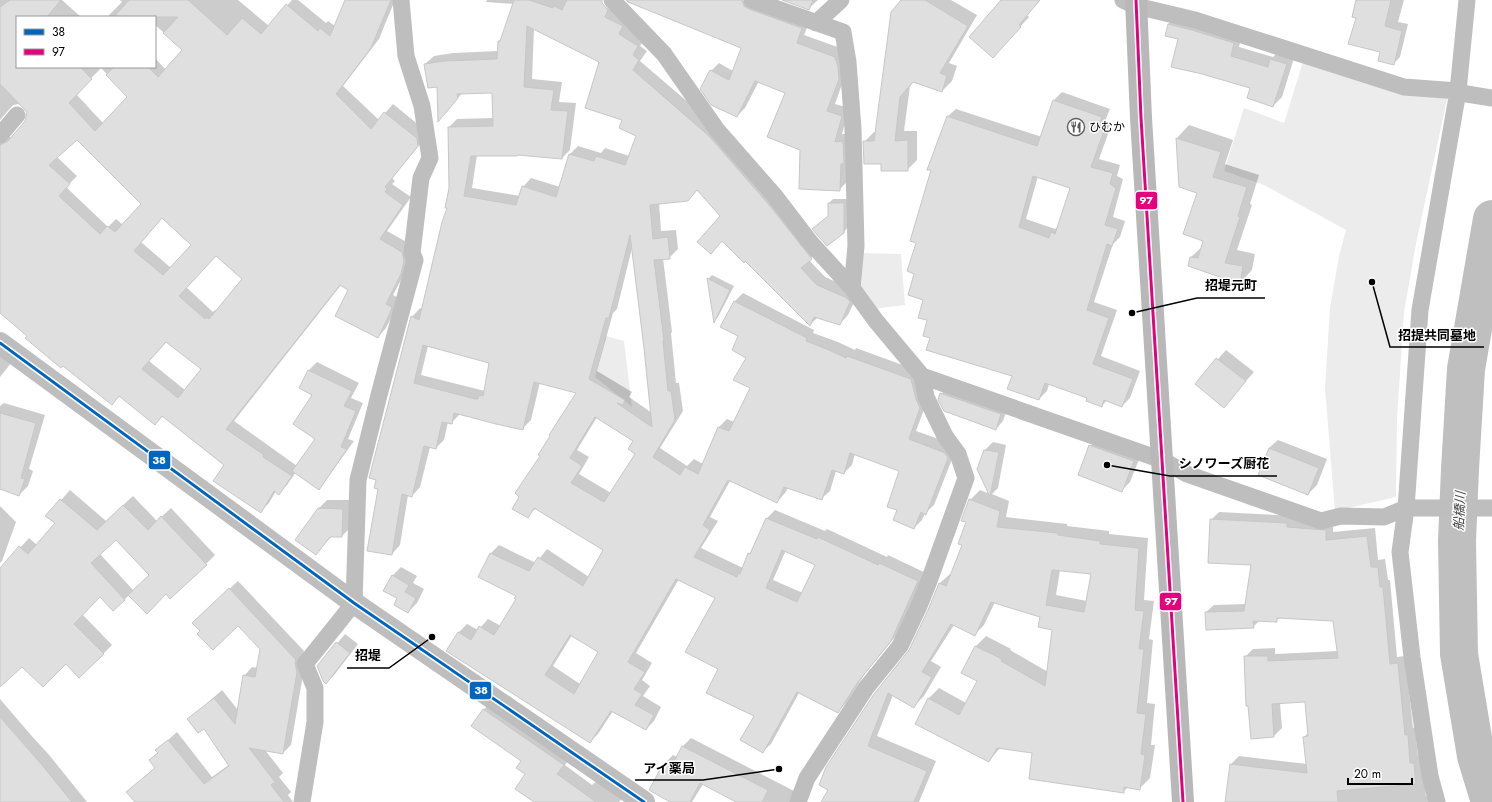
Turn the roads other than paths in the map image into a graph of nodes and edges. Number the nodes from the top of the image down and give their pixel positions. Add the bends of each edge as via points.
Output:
1 (401, 0) edge
2 (612, 0) edge
3 (752, 0) edge
4 (841, 0) edge
5 (1467, 0) edge
6 (1131, 2) edge
7 (816, 23) junction
8 (1463, 93) junction
9 (1492, 98) edge
10 (18, 115) dead end
11 (0, 135) edge
12 (852, 288) junction
13 (0, 343) edge
14 (922, 376) junction
15 (1162, 460) junction
16 (1492, 508) edge
17 (1411, 509) junction
18 (354, 603) junction
19 (302, 802) edge
20 (644, 802) edge
21 (798, 802) edge
22 (1183, 802) edge
23 (1437, 802) edge

1 - 18 street via 406,56 422,106 430,158 421,178 412,253 415,260 358,480
2 - 12 street via 664,54 717,130 810,242
3 - 7 street
4 - 7 street
5 - 8 street
6 - 8 street via 1404,87
6 - 15 street via 1141,118
7 - 12 street via 843,32 848,62 856,238
8 - 9 street
8 - 17 street via 1420,310
10 - 11 street
12 - 14 street
13 - 18 main road
14 - 15 street
14 - 21 street via 926,397 944,436 958,454 966,478 926,587 900,646 866,688 807,778
15 - 17 street via 1187,474 1321,521 1341,516 1384,517
15 - 22 street
16 - 17 street
17 - 23 street via 1400,552 1412,657 1430,776
18 - 19 street via 305,664 315,688 315,722
18 - 20 main road

